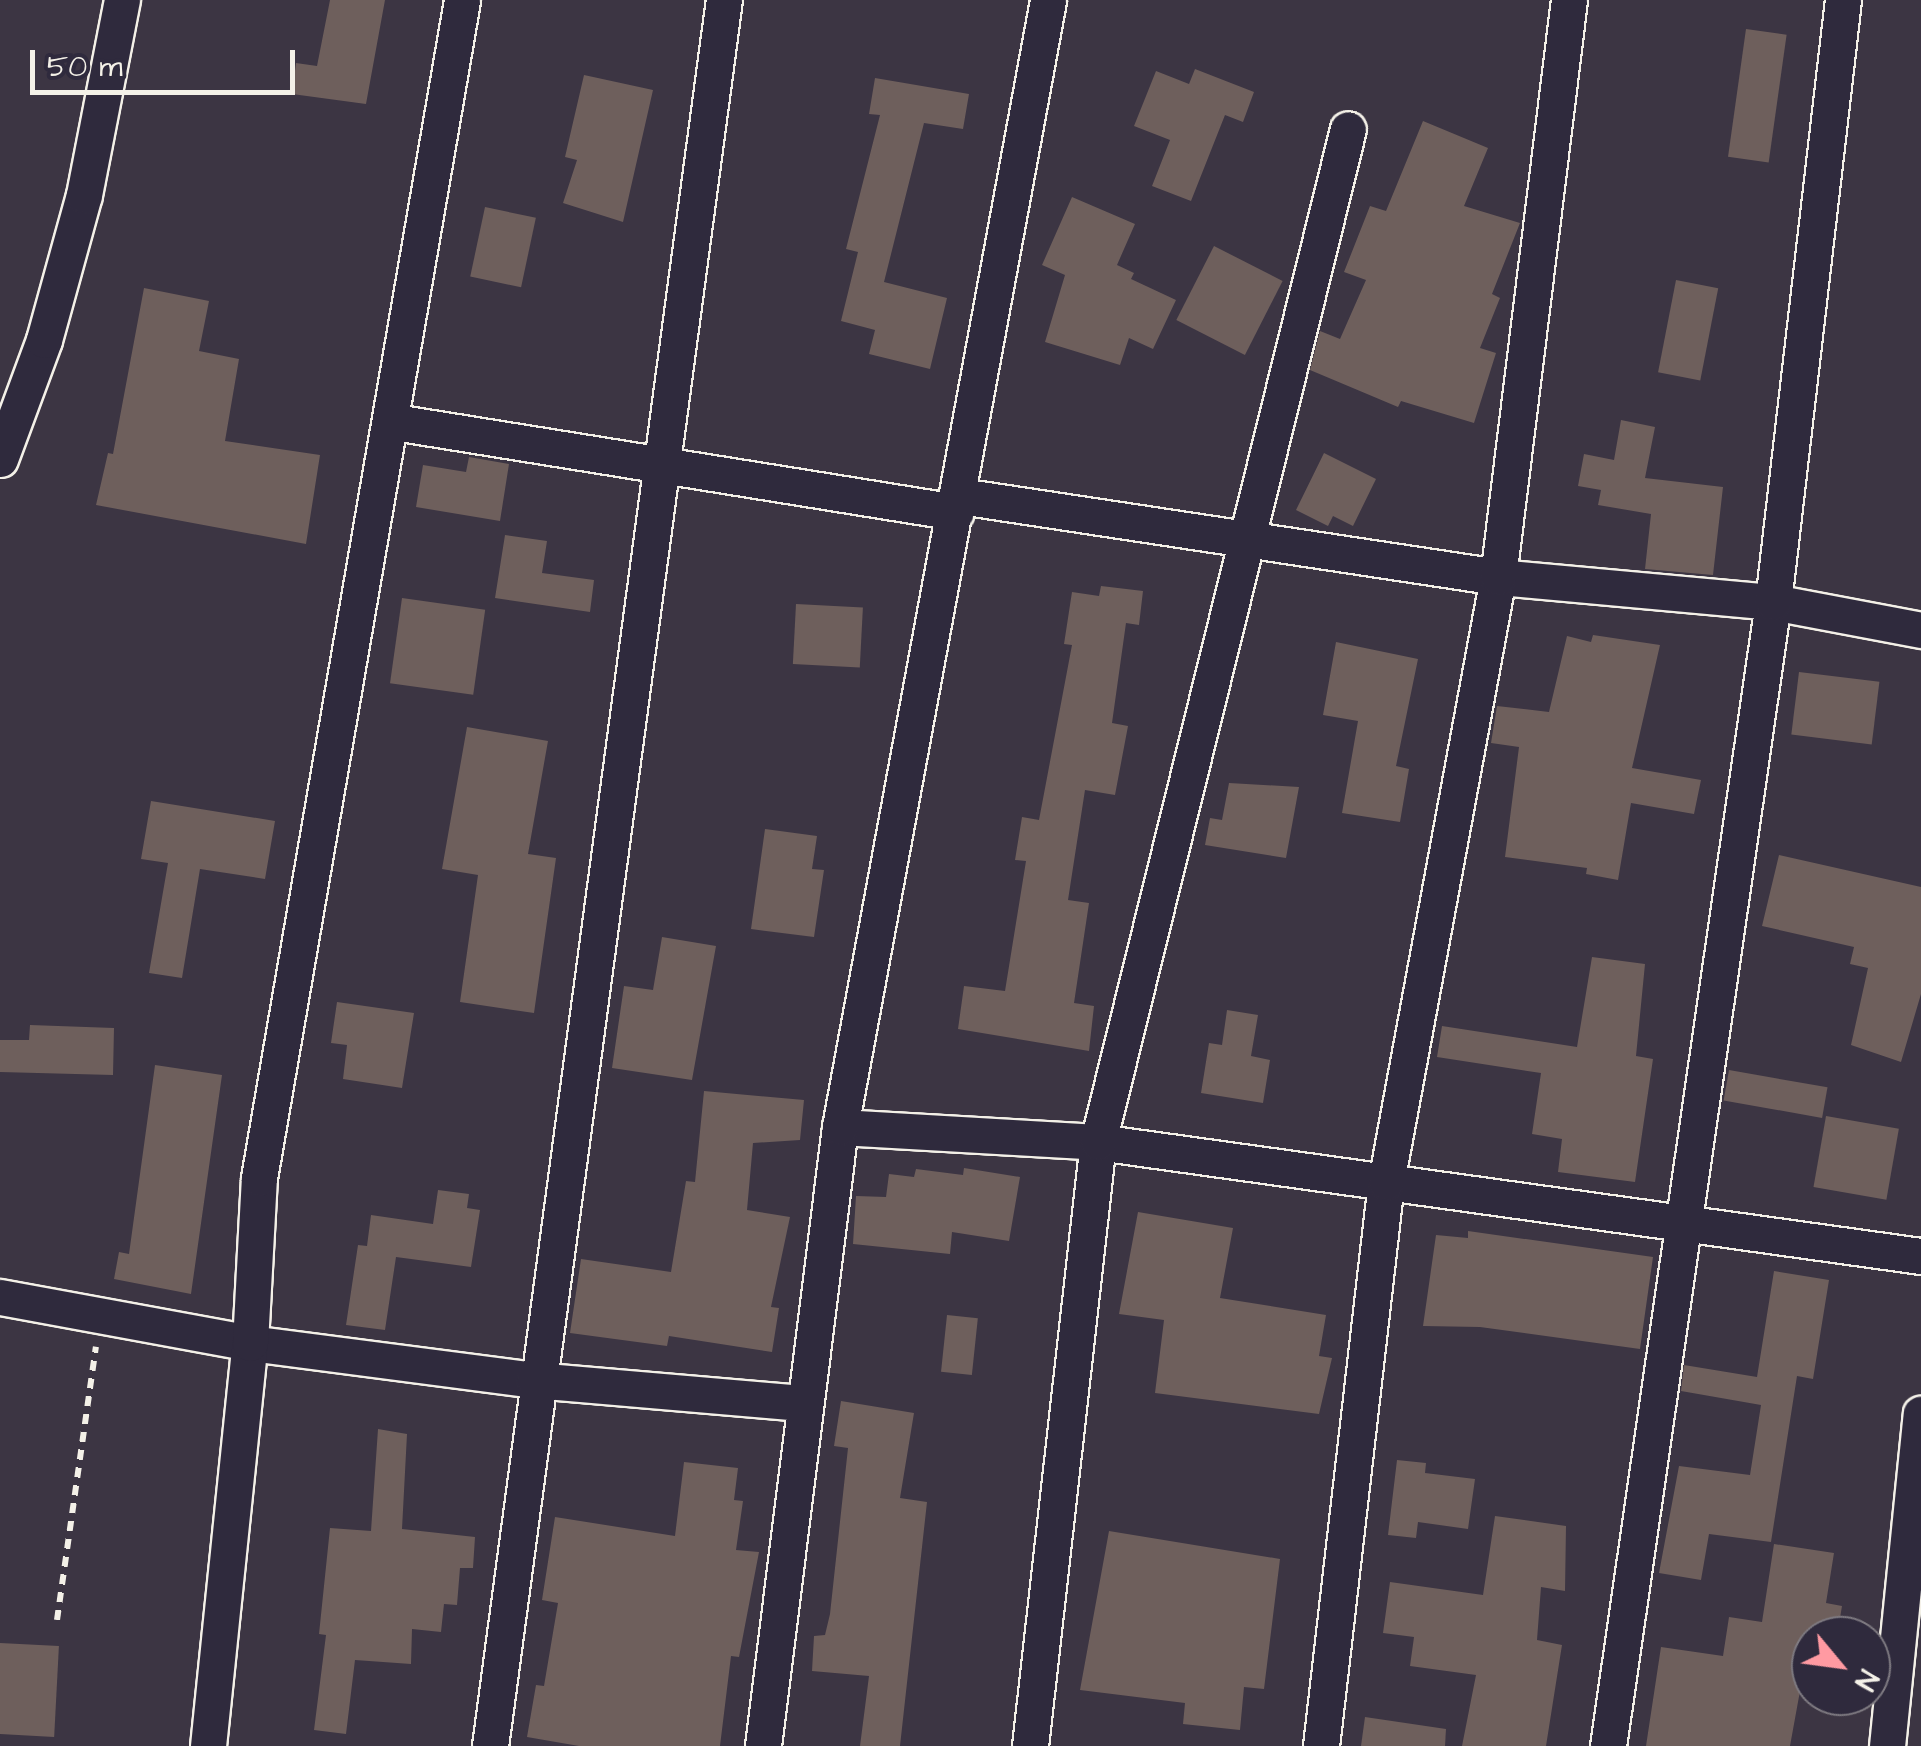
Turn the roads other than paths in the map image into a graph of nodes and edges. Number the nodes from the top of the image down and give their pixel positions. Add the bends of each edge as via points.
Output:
1 (122, 0) edge
2 (462, 0) edge
3 (724, 0) edge
4 (1048, 0) edge
5 (1569, 0) edge
6 (1843, 0) edge
7 (1348, 129) dead end
8 (394, 422) junction
9 (0, 460) edge
10 (666, 465) junction
11 (958, 504) junction
12 (1247, 543) junction
13 (1498, 577) junction
14 (1773, 602) junction
15 (1921, 630) edge
16 (840, 1127) junction
17 (1098, 1142) junction
18 (1386, 1182) junction
19 (1686, 1224) junction
20 (1921, 1256) edge
21 (0, 1297) edge
22 (250, 1343) junction
23 (534, 1380) junction
24 (802, 1403) junction
25 (1921, 1414) edge
26 (208, 1746) edge
27 (490, 1746) edge
28 (763, 1746) edge
29 (1030, 1746) edge
30 (1321, 1746) edge
31 (1608, 1746) edge
32 (1887, 1746) edge

1 - 9 street via 84,195 44,340
2 - 8 street
3 - 10 street
4 - 11 street
5 - 13 street
6 - 14 street
7 - 12 street
8 - 10 street
8 - 22 street via 259,1178
10 - 11 street
10 - 23 street
11 - 12 street
11 - 16 street
12 - 13 street
12 - 17 street
13 - 14 street
13 - 18 street
14 - 15 street
14 - 19 street
16 - 17 street
16 - 24 street
17 - 18 street
17 - 29 street
18 - 19 street
18 - 30 street
19 - 20 street
19 - 31 street
21 - 22 street
22 - 23 street
22 - 26 street
23 - 24 street
23 - 27 street
24 - 28 street
25 - 32 street

